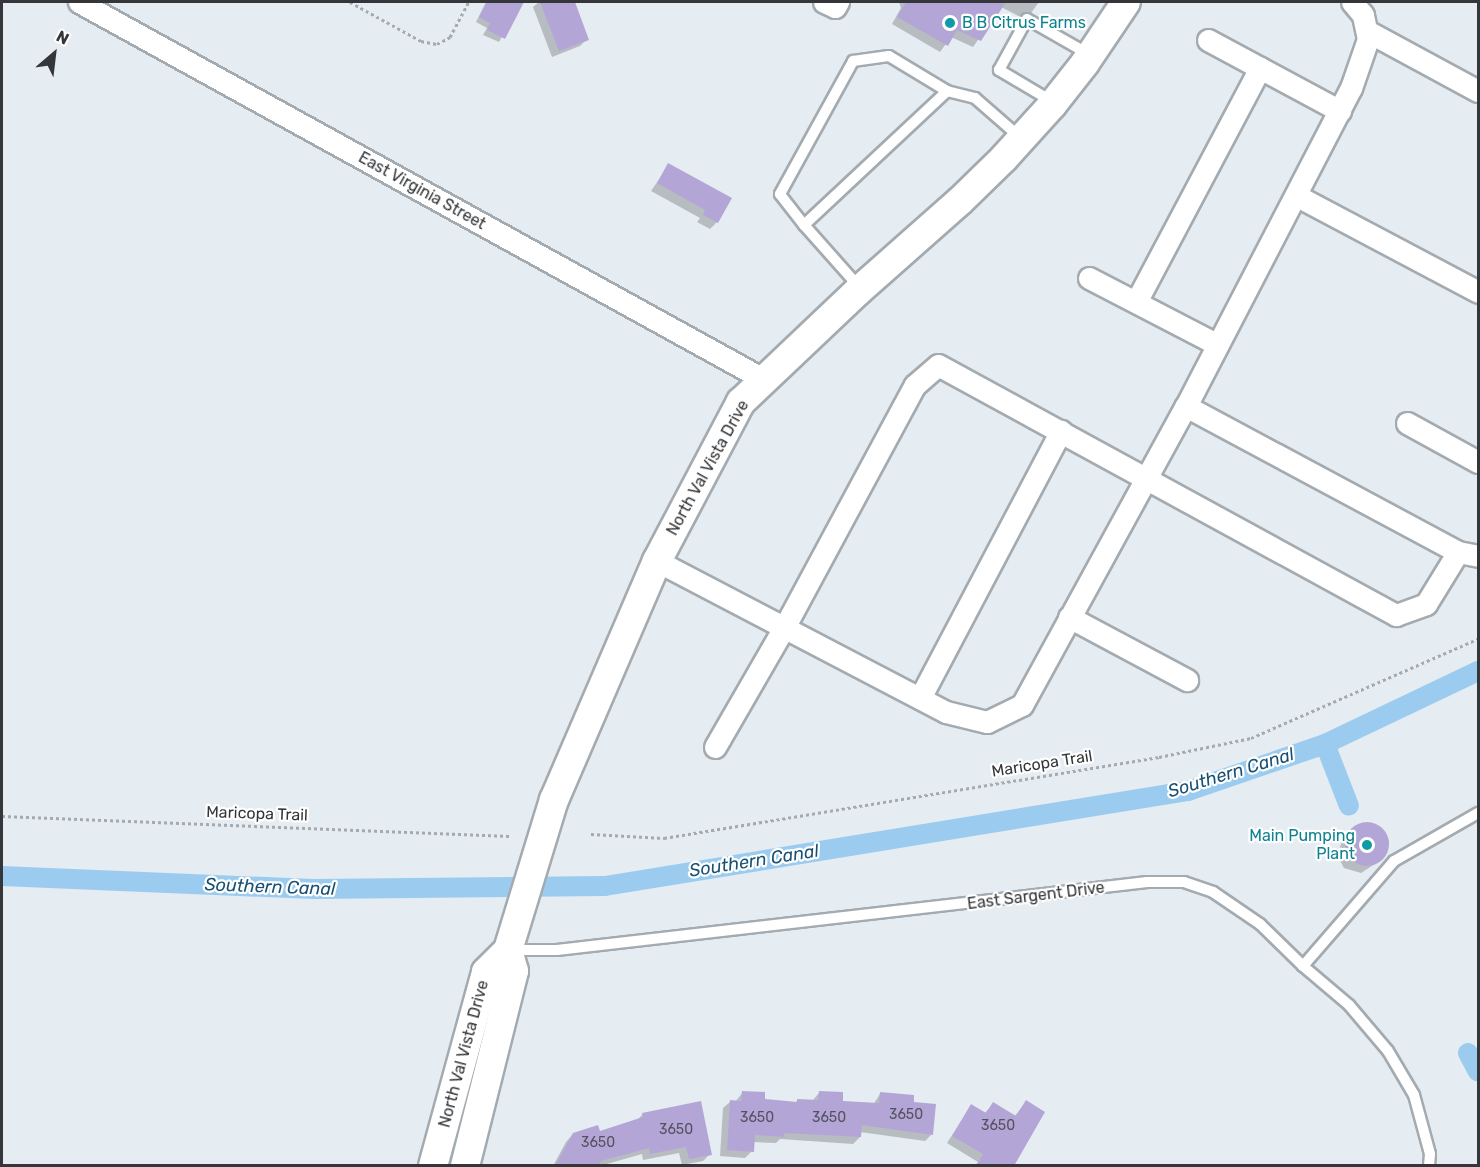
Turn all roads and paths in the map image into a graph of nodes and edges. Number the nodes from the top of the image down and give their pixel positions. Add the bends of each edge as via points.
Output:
1 (79, 2) edge
2 (350, 2) edge
3 (469, 2) edge
4 (1126, 2) edge
5 (1352, 2) edge
6 (1367, 31) junction
7 (1208, 40) dead end
8 (1090, 55) junction
9 (1260, 68) junction
10 (947, 91) junction
11 (1479, 91) edge
12 (1054, 103) junction
13 (1340, 111) junction
14 (1022, 139) junction
15 (1297, 196) junction
16 (804, 225) junction
17 (1089, 278) dead end
18 (860, 289) junction
19 (1479, 292) edge
20 (1136, 302) junction
21 (1218, 345) junction
22 (765, 380) junction
23 (1186, 406) junction
24 (1407, 423) dead end
25 (1061, 431) junction
26 (1479, 462) edge
27 (1147, 477) junction
28 (1468, 554) edge
29 (657, 561) junction
30 (1069, 617) junction
31 (785, 626) junction
32 (1479, 639) edge
33 (1187, 680) dead end
34 (920, 698) junction
35 (715, 747) dead end
36 (1479, 813) edge
37 (2, 816) edge
38 (591, 834) dead end
39 (512, 836) dead end
40 (508, 950) junction
41 (1303, 966) junction
42 (433, 1166) edge
43 (465, 1166) edge
44 (1430, 1166) edge

1 - 22 street, East Virginia Street
2 - 3 path via 422,41 436,44 450,37
4 - 8 main road, North Val Vista Drive
5 - 6 street via 1364,15
6 - 11 street
6 - 13 street via 1368,39 1352,88
7 - 9 street
8 - 12 main road, North Val Vista Drive
8 - 12 lane via 1028,19 999,70
9 - 13 street
9 - 20 street
10 - 14 lane via 975,98
10 - 16 lane
10 - 16 lane via 889,56 853,61 780,194
12 - 14 main road, North Val Vista Drive
13 - 15 street
14 - 18 main road, North Val Vista Drive via 960,201
15 - 19 street
15 - 21 street
16 - 18 lane
17 - 20 street
18 - 22 main road, North Val Vista Drive
20 - 21 street
21 - 23 street
22 - 29 main road, North Val Vista Drive via 741,402
23 - 27 street
23 - 28 street
24 - 26 street
25 - 27 street
25 - 31 street via 939,365 915,385
25 - 34 street
27 - 28 street via 1396,615 1426,604
27 - 30 street
29 - 31 street
29 - 40 main road, North Val Vista Drive via 554,800
30 - 33 street
30 - 34 street via 1022,705 987,722 946,712
31 - 34 street
31 - 35 street
32 - 38 path, Maricopa Trail via 1251,738 1159,757 664,838
36 - 41 lane via 1394,861
37 - 39 path, Maricopa Trail
40 - 41 lane, East Sargent Drive via 557,950 1147,882 1184,882 1213,892 1260,924
40 - 42 main road, North Val Vista Drive via 486,972
40 - 43 main road, North Val Vista Drive via 514,971
41 - 44 lane, East Sargent Drive via 1349,1005 1388,1051 1414,1095

